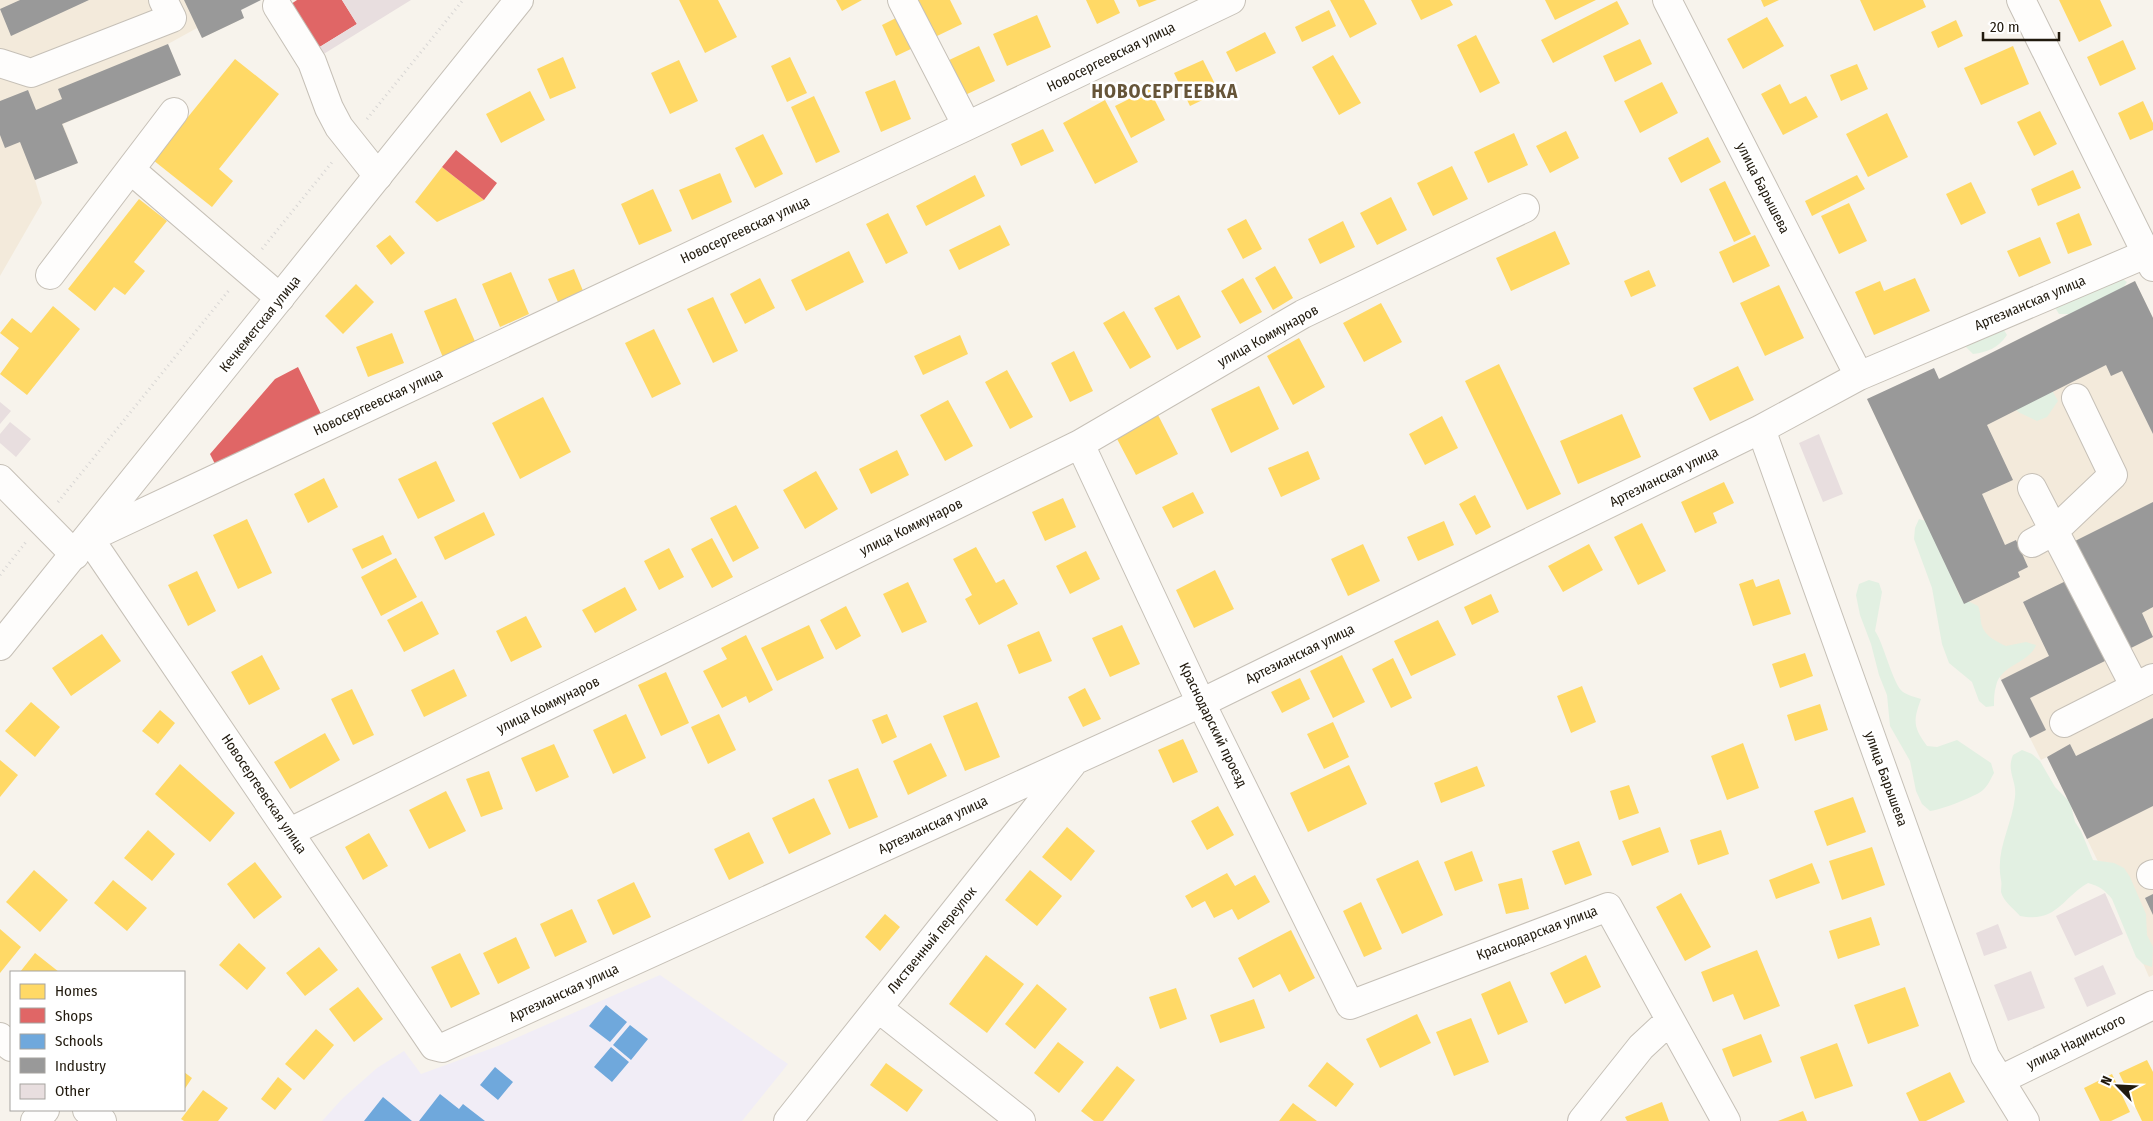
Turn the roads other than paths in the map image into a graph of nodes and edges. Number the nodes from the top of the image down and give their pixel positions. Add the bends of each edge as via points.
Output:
1 (163, 0) edge
2 (519, 0) edge
3 (902, 0) edge
4 (1231, 0) edge
5 (1668, 0) edge
6 (2021, 0) edge
7 (277, 6) dead end
8 (0, 63) edge
9 (174, 112) dead end
10 (967, 126) junction
11 (131, 170) junction
12 (378, 176) junction
13 (1525, 208) dead end
14 (2151, 257) edge
15 (50, 275) dead end
16 (280, 298) junction
17 (1859, 376) junction
18 (2076, 398) dead end
19 (1761, 429) junction
20 (1080, 444) junction
21 (0, 479) edge
22 (2032, 488) dead end
23 (2043, 537) junction
24 (82, 546) junction
25 (0, 646) edge
26 (2144, 683) edge
27 (1201, 703) junction
28 (2064, 723) dead end
29 (1076, 759) junction
30 (290, 832) junction
31 (1350, 1005) joint
32 (2153, 1005) edge
33 (878, 1008) junction
34 (1670, 1020) junction
35 (0, 1037) edge
36 (10, 1046) edge
37 (442, 1048) joint
38 (2000, 1080) junction
39 (44, 1111) edge
40 (88, 1111) edge
41 (36, 1121) edge
42 (102, 1121) edge
43 (788, 1121) edge
44 (1021, 1121) edge
45 (1582, 1121) edge
46 (1726, 1121) edge
47 (2025, 1121) edge

1 - 8 street via 172,18 32,73
2 - 12 street, Кечкеметская улица
3 - 10 street
4 - 10 street, Новосергеевская улица
5 - 17 street, улица Барышева
6 - 14 street
7 - 12 street via 312,62 339,127
9 - 11 street
10 - 24 street, Новосергеевская улица
11 - 15 street
11 - 16 street
12 - 16 street, Кечкеметская улица
13 - 20 street, улица Коммунаров via 1303,314
14 - 17 street, Артезианская улица
16 - 24 street, Кечкеметская улица
17 - 19 street, Артезианская улица
18 - 23 street via 2113,475
19 - 27 street, Артезианская улица
19 - 38 street, улица Барышева via 1985,1056
20 - 27 street, Краснодарский проезд
20 - 30 street, улица Коммунаров
21 - 24 street
22 - 23 street
23 - 26 street
24 - 25 street, Кечкеметская улица
24 - 30 street, Новосергеевская улица
26 - 28 street
27 - 29 street, Артезианская улица
27 - 31 street, Краснодарский проезд
29 - 33 street, Лиственный переулок
29 - 37 street, Артезианская улица
30 - 37 street, Новосергеевская улица via 434,1046
31 - 34 street, Краснодарская улица via 1608,907
32 - 38 street, улица Надинского
33 - 43 street, Лиственный переулок
33 - 44 street
34 - 45 street via 1641,1047
34 - 46 street, Краснодарская улица
35 - 36 street
38 - 47 street, улица Барышева
39 - 41 street
40 - 42 street

